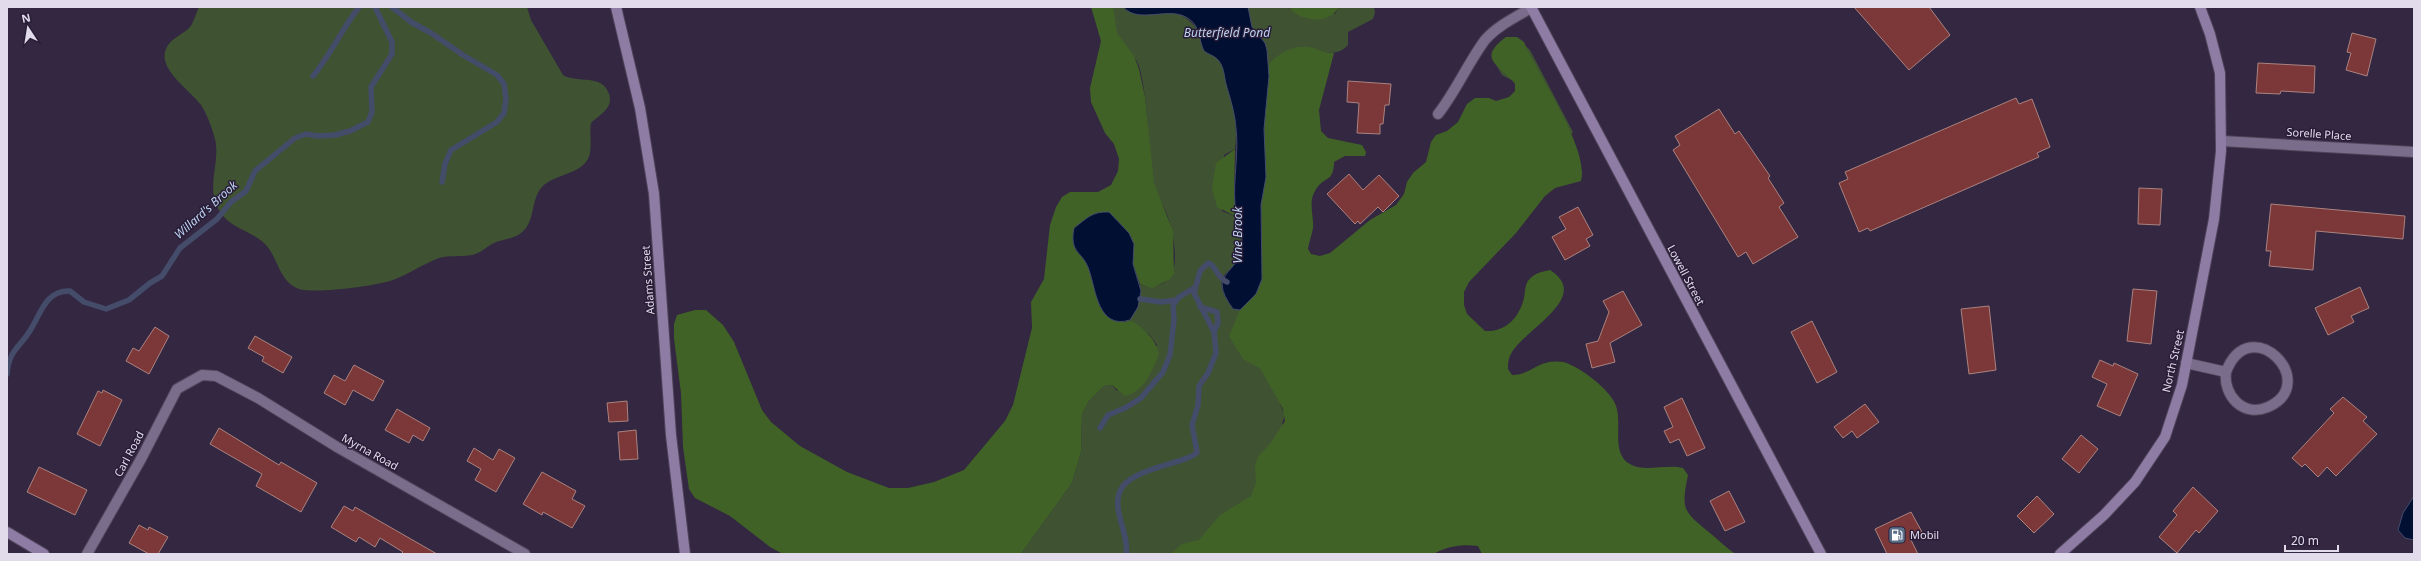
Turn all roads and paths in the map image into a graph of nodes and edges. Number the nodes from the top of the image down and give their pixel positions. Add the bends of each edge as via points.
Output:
1 (616, 7) edge
2 (1531, 7) edge
3 (2200, 7) edge
4 (1438, 114) dead end
5 (2222, 137) junction
6 (2414, 152) edge
7 (2186, 363) junction
8 (2226, 372) junction
9 (202, 375) joint
10 (7, 532) edge
11 (44, 554) edge
12 (87, 554) edge
13 (525, 554) edge
14 (685, 554) edge
15 (1821, 554) edge
16 (2060, 554) edge

1 - 14 main road, Adams Street via 640,108 654,194 671,435
2 - 4 street via 1500,26 1486,40 1453,95
2 - 15 main road, Lowell Street
3 - 5 main road, North Street via 2220,74
5 - 6 street, Sorelle Place
5 - 7 main road, North Street via 2214,219
7 - 8 street
7 - 16 main road, North Street via 2182,385 2165,437 2134,482
8 - 8 street via 2234,356 2246,349 2260,348 2276,354 2281,360 2287,376 2286,384 2280,399 2273,404 2266,408 2250,409 2235,402 2230,395 2225,380
9 - 12 street, Carl Road via 177,389
9 - 13 street, Myrna Road via 216,376 258,398 337,447
10 - 11 main road

